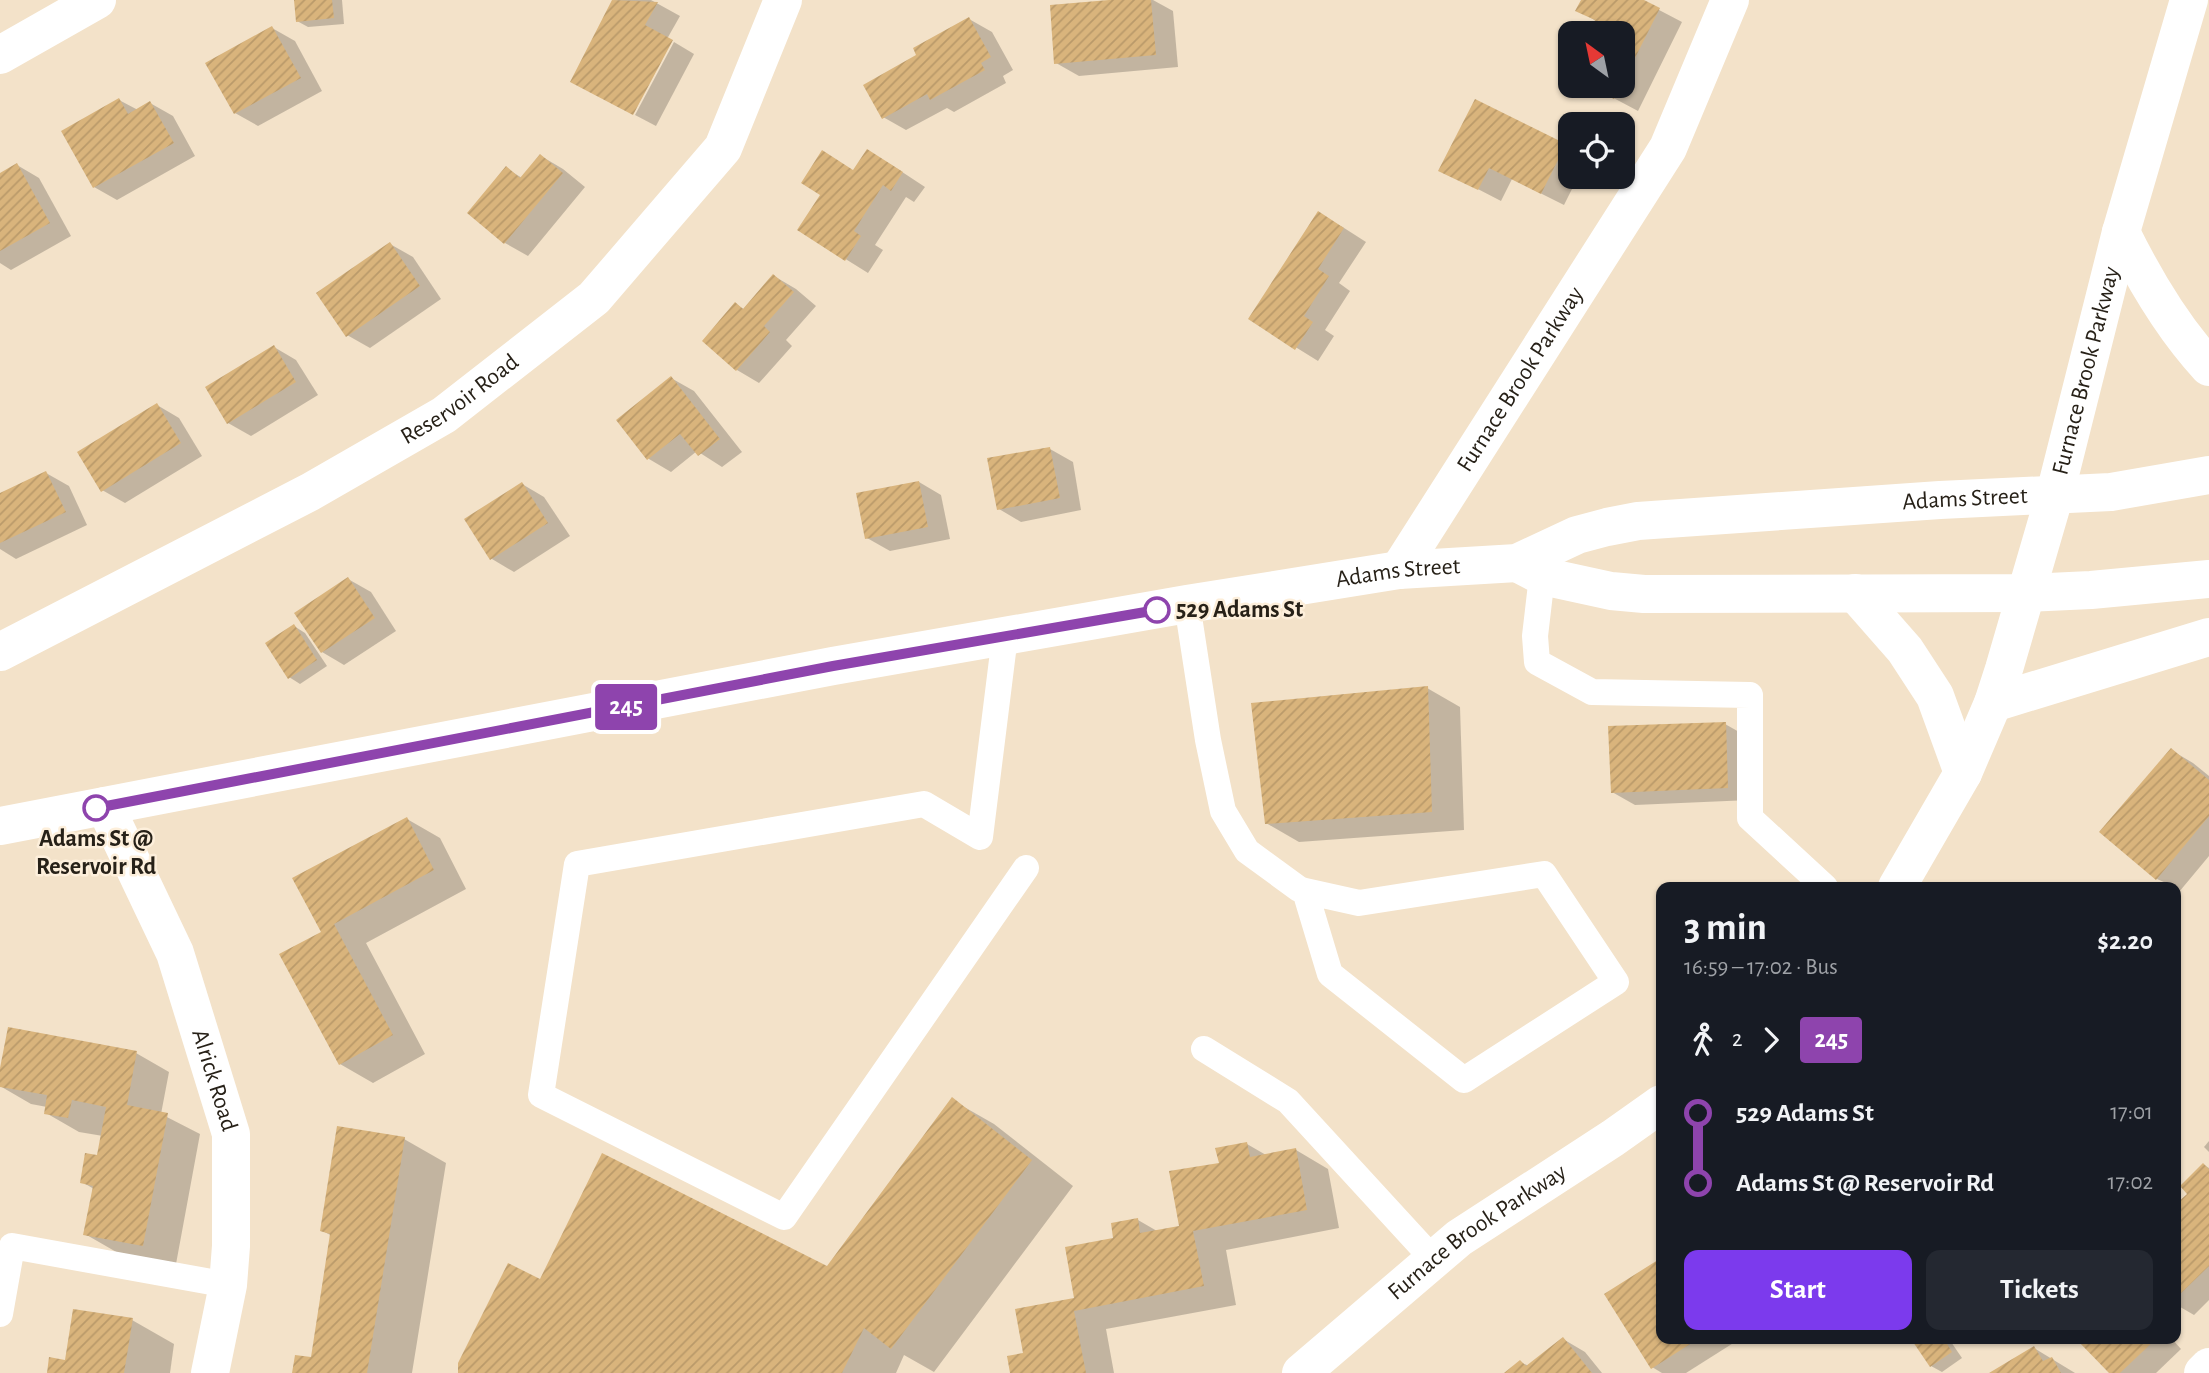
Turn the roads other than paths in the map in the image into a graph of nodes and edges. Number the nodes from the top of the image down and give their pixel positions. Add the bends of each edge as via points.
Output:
1 (97, 0) edge
2 (783, 0) edge
3 (1730, 0) edge
4 (2189, 0) edge
5 (0, 55) edge
6 (2121, 232) junction
7 (2209, 367) edge
8 (2209, 475) edge
9 (2055, 494) junction
10 (1399, 569) junction
11 (1529, 570) junction
12 (2209, 579) edge
13 (1855, 593) junction
14 (2027, 593) junction
15 (1187, 604) junction
16 (1005, 636) junction
17 (2209, 637) edge
18 (0, 652) edge
19 (1993, 703) junction
20 (1963, 773) junction
21 (105, 806) junction
22 (0, 826) edge
23 (1026, 868) dead end
24 (1820, 882) edge
25 (1900, 882) edge
26 (1305, 891) junction
27 (1204, 1049) dead end
28 (1656, 1108) edge
29 (1434, 1260) junction
30 (228, 1285) junction
31 (0, 1314) edge
32 (2209, 1367) edge
33 (210, 1373) edge
34 (1301, 1373) edge
35 (2203, 1373) edge

1 - 5 main road
2 - 18 main road, Reservoir Road via 723,148 594,298 444,415 310,492
3 - 10 main road, Furnace Brook Parkway via 1668,148
4 - 6 main road, Furnace Brook Parkway
6 - 7 main road via 2146,282 2184,340
6 - 9 main road, Furnace Brook Parkway
8 - 9 main road, Adams Street via 2138,488
9 - 11 main road, Adams Street via 1638,521 1577,535
9 - 14 main road, Furnace Brook Parkway
10 - 11 main road, Adams Street
10 - 15 main road, Adams Street
11 - 13 main road, Adams Street via 1611,591 1644,594
11 - 24 lane via 1537,662 1592,692 1750,695 1750,818
12 - 14 main road, Adams Street
13 - 14 main road, Adams Street
13 - 20 main road via 1905,650 1935,696
14 - 19 main road, Furnace Brook Parkway
15 - 16 main road, Adams Street
15 - 26 lane via 1223,811 1247,851
16 - 21 main road, Adams Street
16 - 23 lane via 979,837 924,804 577,864 541,1095 783,1217
17 - 19 main road
19 - 20 main road, Furnace Brook Parkway
20 - 25 main road, Furnace Brook Parkway
21 - 22 main road, Adams Street
21 - 30 main road, Alrick Road via 175,953 231,1134
26 - 26 lane via 1359,903 1544,874 1615,982 1464,1080 1330,974
27 - 29 lane via 1288,1101
28 - 29 main road, Furnace Brook Parkway via 1459,1238
29 - 34 main road, Furnace Brook Parkway
30 - 31 lane via 12,1246
30 - 33 main road, Alrick Road
32 - 35 main road

